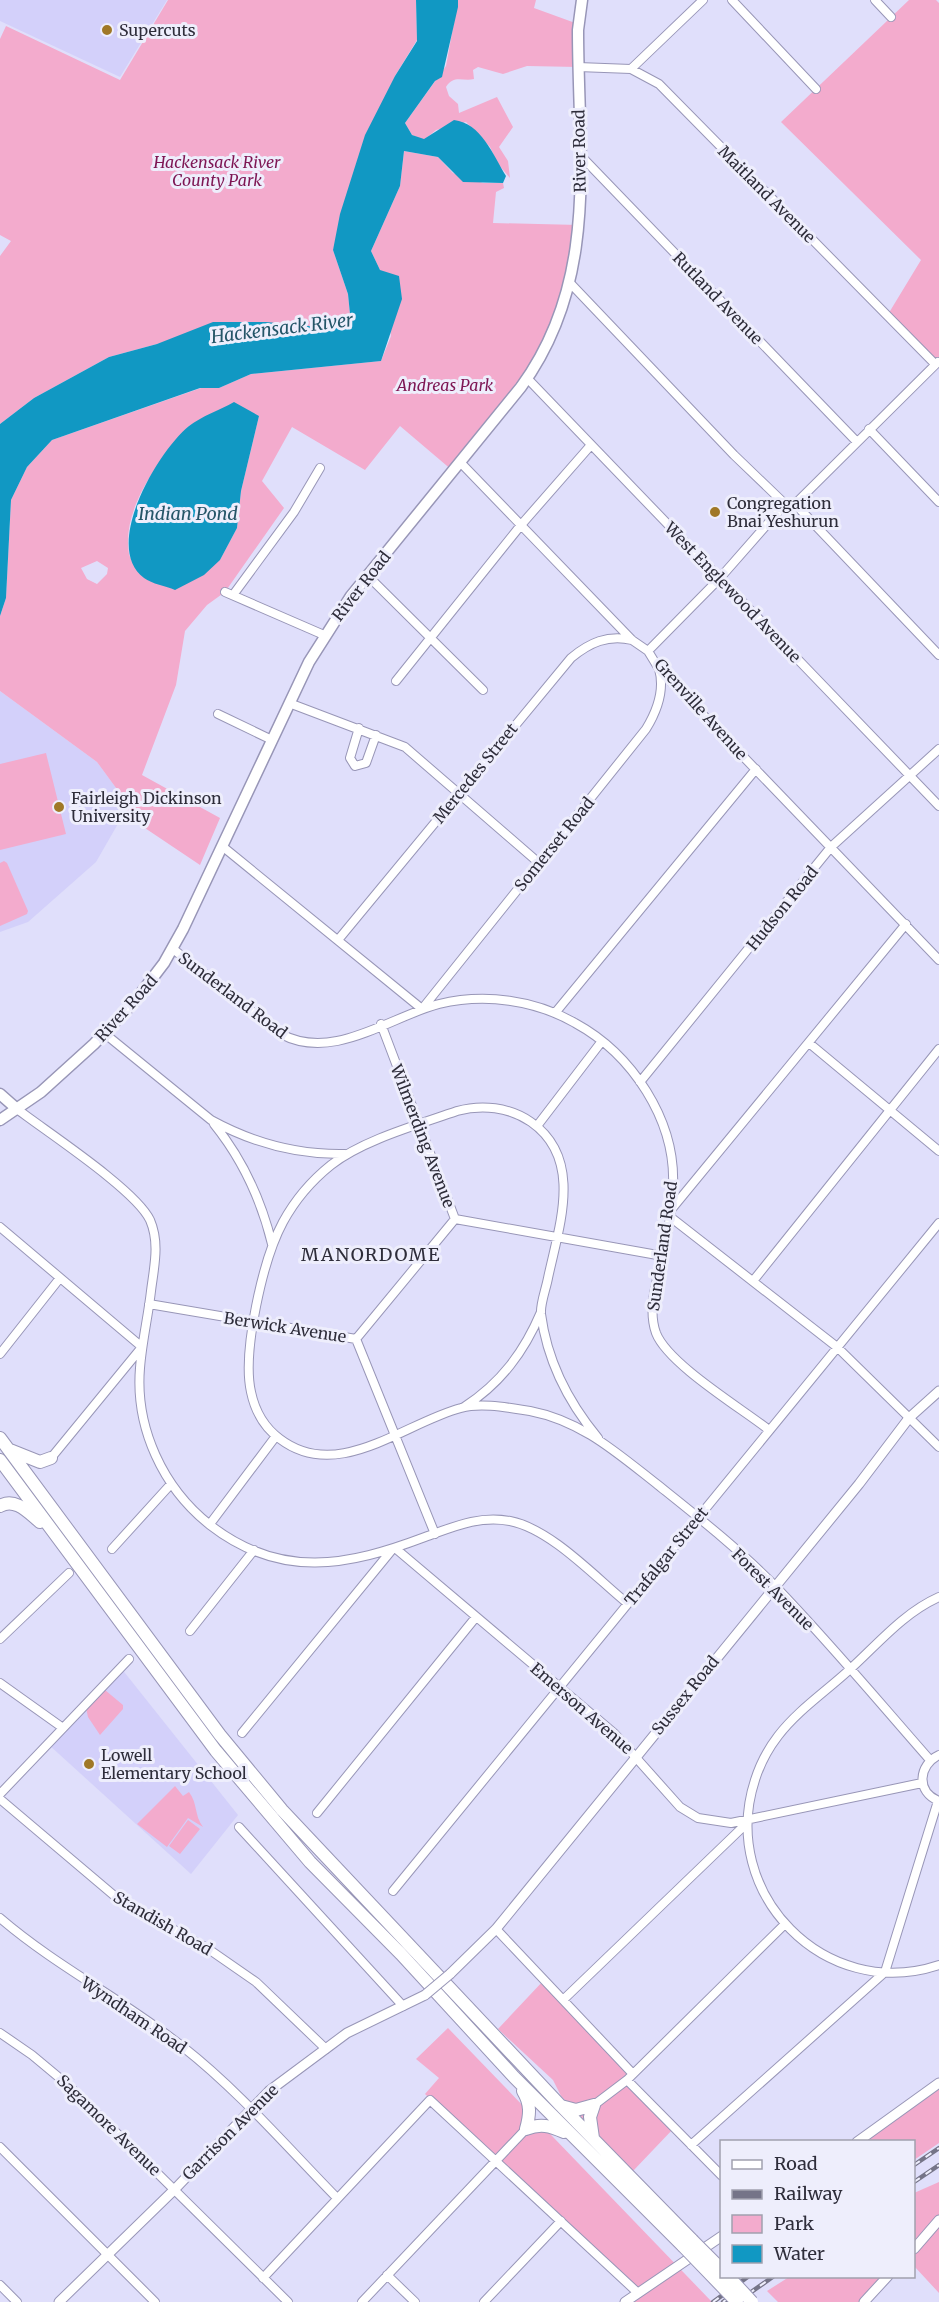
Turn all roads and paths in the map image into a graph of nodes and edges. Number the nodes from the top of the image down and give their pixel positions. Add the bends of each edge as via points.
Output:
1 (582, 0) edge
2 (703, 0) edge
3 (732, 0) edge
4 (875, 0) edge
5 (891, 17) dead end
6 (578, 67) junction
7 (631, 69) junction
8 (816, 89) dead end
9 (579, 153) junction
10 (571, 284) junction
11 (937, 362) edge
12 (527, 378) junction
13 (869, 429) junction
14 (857, 441) junction
15 (591, 445) junction
16 (460, 462) junction
17 (320, 468) dead end
18 (939, 502) edge
19 (785, 504) junction
20 (795, 504) junction
21 (521, 525) junction
22 (368, 576) junction
23 (720, 578) junction
24 (324, 635) junction
25 (432, 639) junction
26 (632, 640) junction
27 (648, 651) junction
28 (939, 655) edge
29 (659, 669) junction
30 (396, 681) dead end
31 (483, 690) dead end
32 (290, 703) junction
33 (218, 714) dead end
34 (359, 728) junction
35 (376, 735) junction
36 (272, 740) junction
37 (939, 749) edge
38 (756, 769) junction
39 (910, 776) junction
40 (459, 793) junction
41 (939, 806) edge
42 (222, 846) junction
43 (831, 847) junction
44 (539, 863) junction
45 (906, 924) junction
46 (338, 940) junction
47 (173, 949) junction
48 (939, 960) edge
49 (422, 1009) junction
50 (555, 1013) junction
51 (381, 1024) junction
52 (104, 1033) junction
53 (602, 1041) junction
54 (809, 1042) junction
55 (939, 1049) edge
56 (640, 1082) junction
57 (0, 1094) edge
58 (17, 1109) junction
59 (890, 1110) junction
60 (0, 1120) edge
61 (211, 1120) junction
62 (419, 1124) junction
63 (537, 1126) junction
64 (939, 1151) edge
65 (347, 1154) junction
66 (669, 1214) junction
67 (455, 1219) junction
68 (939, 1223) edge
69 (0, 1227) edge
70 (557, 1238) junction
71 (273, 1244) junction
72 (663, 1256) junction
73 (60, 1278) junction
74 (753, 1281) junction
75 (149, 1304) junction
76 (541, 1312) junction
77 (254, 1322) junction
78 (356, 1339) junction
79 (142, 1347) junction
80 (837, 1347) junction
81 (0, 1354) edge
82 (939, 1391) edge
83 (463, 1407) junction
84 (910, 1417) junction
85 (769, 1430) junction
86 (395, 1435) junction
87 (276, 1436) junction
88 (598, 1438) junction
89 (3, 1443) edge
90 (939, 1447) edge
91 (51, 1458) joint
92 (0, 1460) edge
93 (171, 1484) junction
94 (0, 1506) edge
95 (698, 1517) junction
96 (210, 1524) junction
97 (54, 1533) junction
98 (435, 1534) junction
99 (112, 1549) dead end
100 (394, 1549) junction
101 (254, 1550) junction
102 (69, 1573) dead end
103 (775, 1586) junction
104 (939, 1597) edge
105 (627, 1603) junction
106 (476, 1617) junction
107 (190, 1631) dead end
108 (0, 1639) edge
109 (129, 1659) dead end
110 (850, 1670) junction
111 (0, 1683) edge
112 (559, 1687) junction
113 (63, 1728) junction
114 (242, 1733) dead end
115 (636, 1755) junction
116 (939, 1755) edge
117 (930, 1760) junction
118 (922, 1783) junction
119 (0, 1794) edge
120 (0, 1799) edge
121 (939, 1801) edge
122 (318, 1813) dead end
123 (747, 1821) junction
124 (239, 1827) dead end
125 (393, 1891) dead end
126 (0, 1917) edge
127 (785, 1924) junction
128 (496, 1929) junction
129 (939, 1965) edge
130 (885, 1972) junction
131 (425, 1995) joint
132 (563, 2000) junction
133 (402, 2006) junction
134 (0, 2033) edge
135 (326, 2049) junction
136 (514, 2077) junction
137 (630, 2077) junction
138 (939, 2083) edge
139 (594, 2105) junction
140 (560, 2106) junction
141 (250, 2109) junction
142 (526, 2129) junction
143 (572, 2136) junction
144 (593, 2139) junction
145 (860, 2140) edge
146 (691, 2145) junction
147 (0, 2147) edge
148 (496, 2161) junction
149 (720, 2174) edge
150 (174, 2190) junction
151 (337, 2198) junction
152 (939, 2220) edge
153 (561, 2221) junction
154 (720, 2237) edge
155 (688, 2243) junction
156 (915, 2248) edge
157 (108, 2254) junction
158 (720, 2268) edge
159 (387, 2275) junction
160 (263, 2278) junction
161 (729, 2278) edge
162 (887, 2278) edge
163 (0, 2285) edge
164 (638, 2293) junction
165 (17, 2302) edge
166 (59, 2302) edge
167 (155, 2302) edge
168 (288, 2302) edge
169 (362, 2302) edge
170 (415, 2302) edge
171 (484, 2302) edge
172 (625, 2302) edge
173 (737, 2302) edge
174 (752, 2302) edge
175 (864, 2302) edge

1 - 6 main road, River Road
2 - 7 street
3 - 8 street
4 - 5 street
6 - 7 street, Maitland Avenue
6 - 9 main road, River Road
7 - 11 street, Maitland Avenue via 659,84
9 - 10 main road, River Road via 579,225
9 - 14 street, Rutland Avenue
10 - 12 main road, River Road via 552,335
10 - 19 street
11 - 13 street
12 - 15 street, West Englewood Avenue
12 - 16 main road, River Road
13 - 14 street
13 - 18 street
14 - 20 street
15 - 21 street
15 - 23 street, West Englewood Avenue
16 - 21 street, Grenville Avenue
16 - 22 main road, River Road
17 - 24 street via 294,512 229,593
19 - 20 street
19 - 23 street
20 - 28 street
21 - 25 street
21 - 26 street, Grenville Avenue
22 - 24 main road, River Road
22 - 25 street
23 - 27 street
23 - 39 street, West Englewood Avenue
24 - 32 main road, River Road
25 - 30 street
25 - 31 street
26 - 27 street, Grenville Avenue
26 - 40 street, Mercedes Street via 605,639 571,658
27 - 29 street, Grenville Avenue
29 - 38 street, Grenville Avenue
29 - 44 street, Somerset Road via 658,705 646,729
32 - 34 street
32 - 36 main road, River Road
33 - 36 street
34 - 35 street
34 - 35 street via 350,758 355,766 366,763
35 - 40 street via 416,755
36 - 42 main road, River Road
37 - 39 street, Hudson Road
38 - 43 street, Grenville Avenue
38 - 50 street
39 - 41 street, West Englewood Avenue
39 - 43 street, Hudson Road
40 - 44 street
40 - 46 street, Mercedes Street
42 - 46 street
42 - 47 main road, River Road
43 - 45 street, Grenville Avenue
43 - 56 street, Hudson Road
44 - 49 street, Somerset Road
45 - 48 street, Grenville Avenue
45 - 54 street
46 - 49 street
47 - 51 street, Sunderland Road via 290,1039 323,1044
47 - 52 main road, River Road via 152,980
49 - 50 street, Sunderland Road via 457,1000 497,999
49 - 51 street, Sunderland Road
50 - 53 street, Sunderland Road
51 - 62 street, Wilmerding Avenue
52 - 58 main road, River Road via 65,1072
52 - 61 street
53 - 56 street, Sunderland Road
53 - 63 street
54 - 59 street
54 - 66 street
55 - 59 street
56 - 66 street, Sunderland Road via 658,1114 669,1149 673,1185
57 - 58 main road
58 - 60 main road, River Road
58 - 75 street via 143,1208 156,1243
59 - 64 street
59 - 74 street
61 - 65 street via 269,1145 310,1153
61 - 71 street via 246,1171
62 - 63 street via 462,1109 489,1107 514,1113
62 - 65 street
62 - 67 street, Wilmerding Avenue
63 - 70 street via 552,1142 562,1164 565,1188
65 - 71 street via 317,1177 288,1214
66 - 72 street, Sunderland Road
66 - 74 street
67 - 70 street, Wilmerding Avenue
67 - 78 street
68 - 80 street, Trafalgar Street
69 - 73 street
70 - 72 street, Wilmerding Avenue
70 - 76 street
71 - 77 street
72 - 85 street, Sunderland Road via 652,1312 663,1345 678,1361
73 - 79 street
73 - 81 street
74 - 80 street
75 - 77 street, Berwick Avenue
75 - 79 street
76 - 83 street via 509,1368 492,1387
76 - 88 street via 562,1382
77 - 78 street, Berwick Avenue
77 - 87 street via 250,1389 258,1414
78 - 86 street, Berwick Avenue
79 - 91 street
79 - 93 street via 140,1388 145,1426
80 - 84 street
80 - 85 street, Trafalgar Street
82 - 84 street, Sussex Road
83 - 86 street
83 - 88 street via 533,1412
84 - 90 street
84 - 103 street, Sussex Road
85 - 95 street, Trafalgar Street
86 - 87 street via 352,1452 329,1455 300,1450
86 - 98 street, Berwick Avenue
87 - 96 street
88 - 95 street, Forest Avenue
89 - 91 highway via 40,1462
89 - 140 highway via 220,1735 275,1802
92 - 97 highway
93 - 96 street
93 - 99 street
94 - 97 highway via 10,1502 17,1505
95 - 103 street, Forest Avenue
95 - 105 street, Trafalgar Street
96 - 101 street
97 - 136 highway via 262,1807
98 - 100 street
98 - 105 street via 480,1520 523,1525 547,1537
100 - 101 street via 355,1560 317,1563
100 - 106 street, Emerson Avenue
100 - 114 street
101 - 107 street
102 - 108 street
103 - 110 street, Forest Avenue
103 - 115 street, Sussex Road
104 - 110 street via 909,1614
105 - 112 street, Trafalgar Street
106 - 112 street, Emerson Avenue
106 - 122 street
109 - 113 street
110 - 117 street, Forest Avenue
110 - 123 street via 791,1721 769,1750 755,1780
111 - 113 street
112 - 115 street, Emerson Avenue
112 - 125 street, Trafalgar Street
113 - 119 street
115 - 123 street, Emerson Avenue via 674,1802 688,1813 721,1823
115 - 128 street, Sussex Road
116 - 117 street
117 - 118 street
118 - 121 street via 928,1795
118 - 123 street, Emerson Avenue
120 - 135 street, Standish Road via 117,1898 207,1948 248,1976
121 - 130 street
123 - 127 street via 755,1873 769,1903
123 - 132 street
124 - 133 street
126 - 141 street, Wyndham Road via 69,1971 184,2047
127 - 130 street via 823,1954 852,1966
127 - 137 street
128 - 131 street, Sussex Road, bridge
128 - 132 street
129 - 130 street via 917,1971
130 - 146 street
131 - 133 street, Garrison Avenue
132 - 137 street
133 - 135 street, Garrison Avenue via 347,2033
134 - 150 street, Sagamore Avenue via 52,2070
135 - 141 street, Garrison Avenue
136 - 142 highway via 528,2100
136 - 143 highway
137 - 139 street
137 - 146 street
138 - 145 street
139 - 140 highway via 576,2110
139 - 144 highway via 590,2124
140 - 144 highway
141 - 150 street, Garrison Avenue
141 - 151 street, Wyndham Road
142 - 143 highway via 550,2126
142 - 148 street
143 - 155 highway
144 - 155 highway
146 - 149 street
147 - 157 street
148 - 151 street via 430,2100
148 - 153 street
148 - 159 street
150 - 157 street, Garrison Avenue
150 - 160 street, Sagamore Avenue
151 - 160 street
152 - 156 street
153 - 164 street
153 - 171 street
154 - 164 street
155 - 158 highway, bridge
155 - 173 highway, bridge
157 - 166 street, Garrison Avenue
157 - 167 street
159 - 169 street
159 - 170 street
160 - 168 street, Sagamore Avenue
161 - 174 highway, bridge
162 - 175 street
163 - 165 street
164 - 172 street

